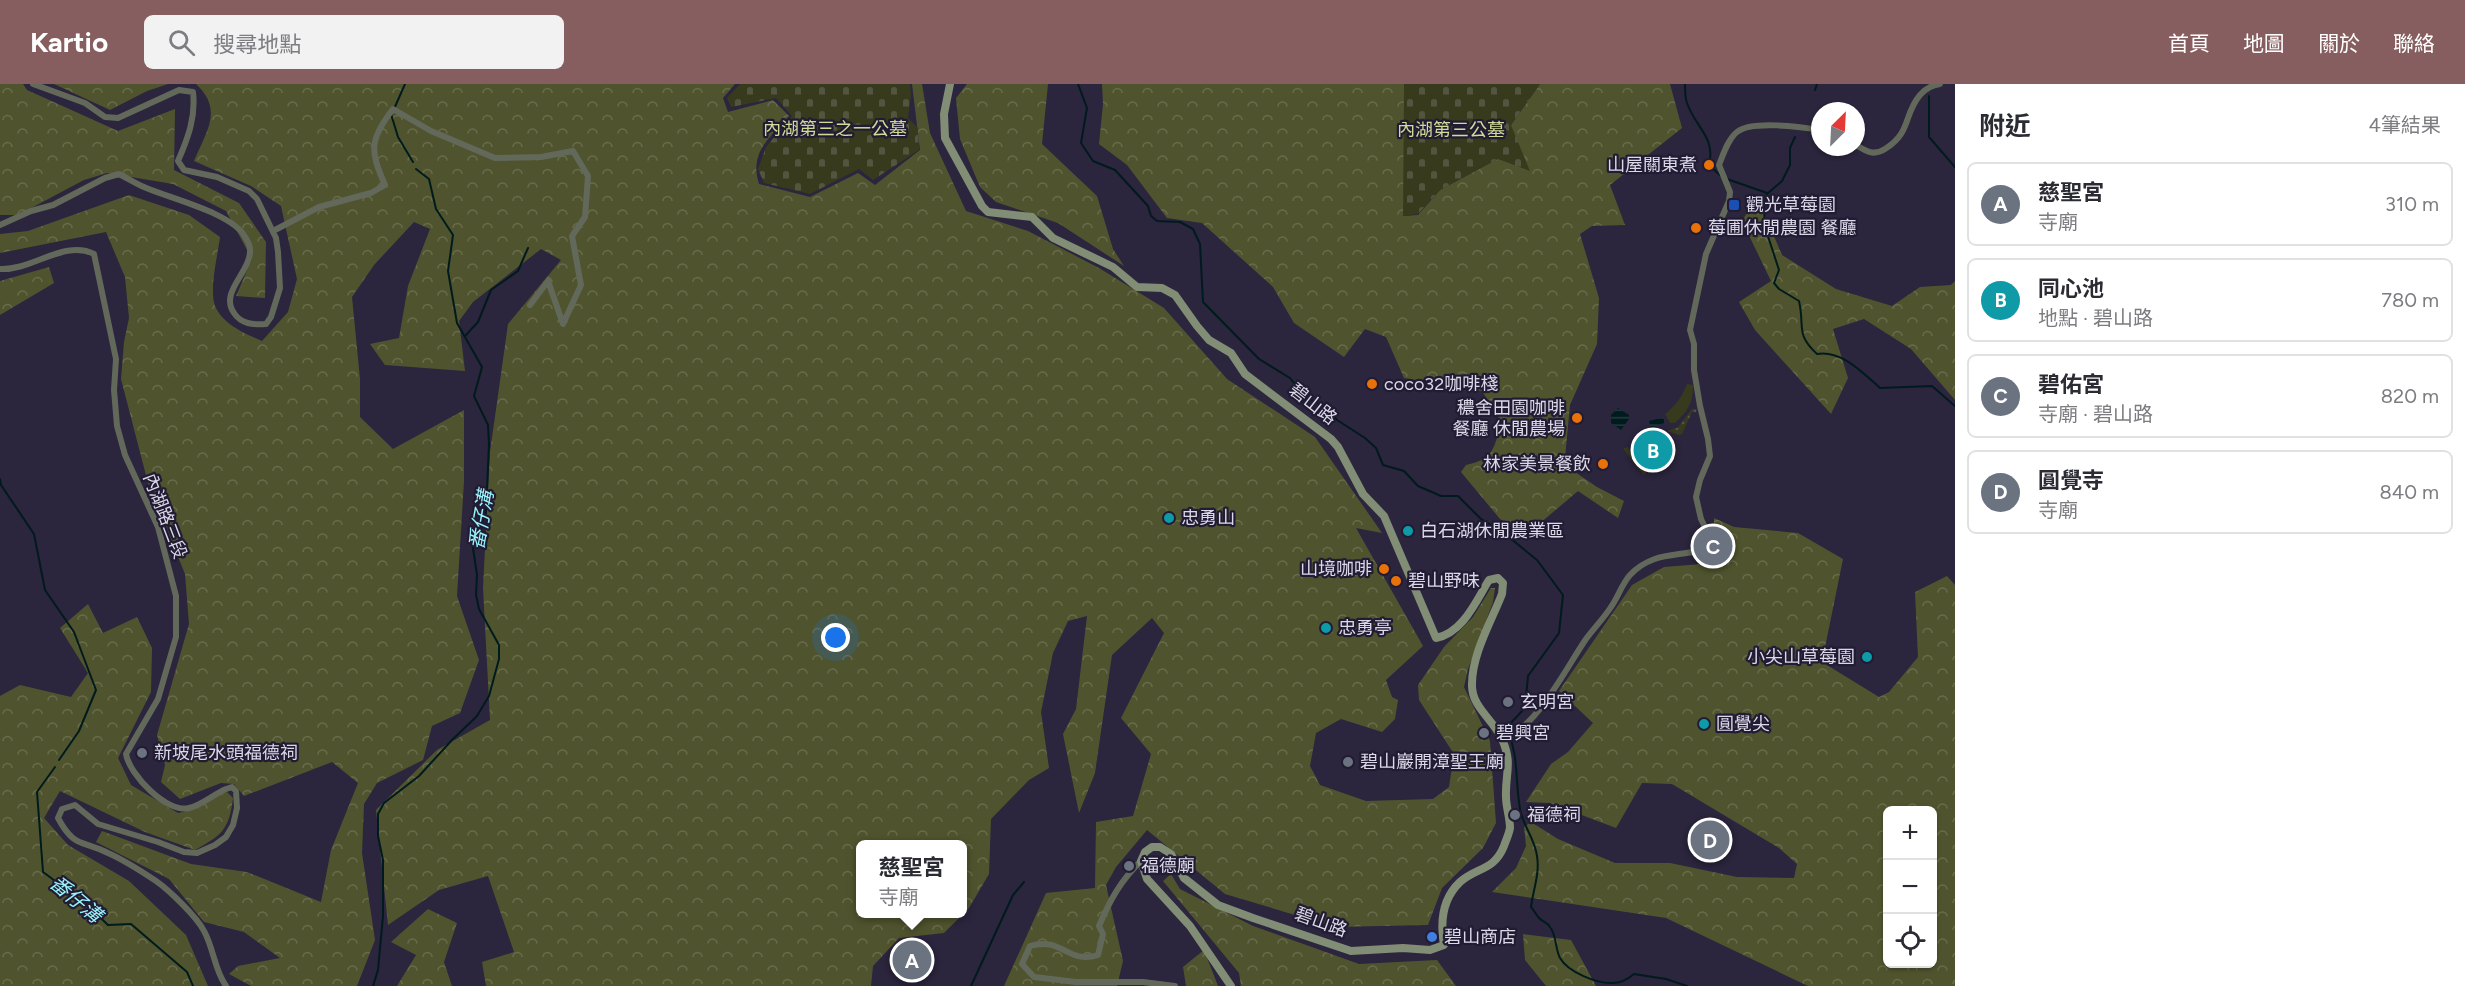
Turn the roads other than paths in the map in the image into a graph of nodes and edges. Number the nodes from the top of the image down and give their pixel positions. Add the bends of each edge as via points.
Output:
1 (33, 84) edge
2 (950, 84) edge
3 (1940, 84) edge
4 (1811, 129) edge
5 (1865, 151) edge
6 (0, 225) edge
7 (273, 231) junction
8 (0, 269) edge
9 (530, 305) dead end
10 (1502, 740) junction
11 (1141, 861) junction
12 (226, 986) edge
13 (1175, 986) edge
14 (1231, 986) edge

1 - 7 street via 85,103 105,117 118,118 179,90 193,92 191,128 178,161 184,170 217,177 249,191
2 - 10 street, 碧山路 via 944,114 945,138 982,206 988,212 1032,217 1053,238 1113,267 1137,287 1162,288 1175,295 1209,340 1231,353 1245,374 1331,439 1363,494 1384,516 1436,638 1446,636 1464,620 1489,580 1502,581 1502,594 1473,670 1472,687
3 - 5 street via 1920,94 1897,141 1878,153
4 - 10 street via 1744,128 1737,132 1719,165 1730,192 1729,201 1706,254 1690,330 1710,456 1696,497 1713,543 1705,549 1647,561 1629,576 1534,717
6 - 7 street via 119,174 218,215 244,234 250,249 247,262 229,298 237,318 251,325 266,324 280,288
7 - 9 street via 319,207 372,193 385,185 374,160 377,130 393,109 431,131 495,158 541,157 573,151 588,176 585,217 572,236 580,285 563,324 548,281
8 - 12 street, 內湖路三段 via 12,270 77,249 94,255 116,359 117,426 125,455 158,527 176,596 176,637 161,690 126,754 127,762 144,786 174,807 188,809 226,789 232,787 236,791 237,808 226,837 197,853 98,824 75,805 62,809 58,818 76,842 108,853 158,882 192,916 204,930 218,974
10 - 11 street, 碧山路 via 1509,762 1505,795 1508,837 1493,864 1460,882 1444,904 1444,945 1430,950 1351,951 1218,905 1184,878 1171,854 1160,847 1145,852
11 - 13 street via 1111,897 1100,926 1103,934 1098,955 1074,956 1042,942 1030,946 1022,964 1034,977
11 - 14 street via 1147,879 1190,926

